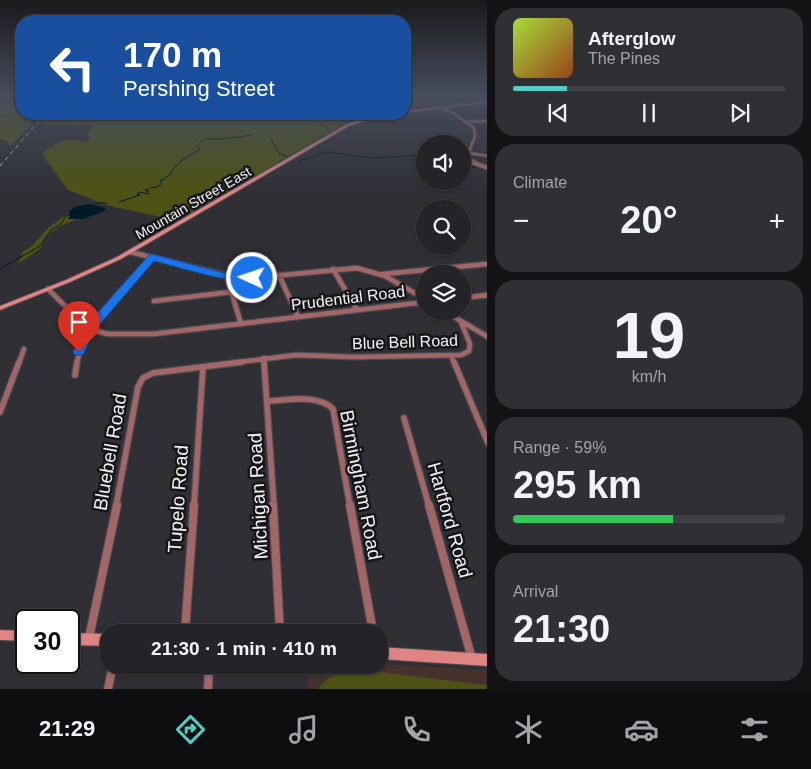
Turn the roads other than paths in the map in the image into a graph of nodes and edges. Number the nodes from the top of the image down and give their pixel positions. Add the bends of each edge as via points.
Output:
1 (342, 128) edge
2 (474, 128) edge
3 (471, 145) edge
4 (471, 154) edge
5 (487, 156) edge
6 (471, 158) edge
7 (487, 168) edge
8 (130, 252) junction
9 (152, 257) junction
10 (487, 264) edge
11 (333, 269) junction
12 (382, 274) junction
13 (279, 275) junction
14 (226, 277) junction
15 (48, 290) junction
16 (231, 292) junction
17 (416, 295) edge
18 (487, 295) edge
19 (471, 297) edge
20 (154, 301) dead end
21 (416, 301) edge
22 (0, 308) edge
23 (357, 310) junction
24 (298, 317) junction
25 (458, 320) edge
26 (461, 322) junction
27 (241, 324) junction
28 (89, 330) junction
29 (487, 332) edge
30 (481, 333) junction
31 (487, 337) edge
32 (24, 349) dead end
33 (309, 355) joint
34 (451, 355) junction
35 (264, 358) junction
36 (203, 367) junction
37 (75, 375) dead end
38 (268, 401) junction
39 (0, 412) edge
40 (404, 418) dead end
41 (487, 443) edge
42 (186, 624) edge
43 (280, 624) edge
44 (372, 624) edge
45 (0, 635) edge
46 (15, 636) edge
47 (80, 639) edge
48 (89, 639) junction
49 (100, 640) edge
50 (388, 654) edge
51 (472, 659) junction
52 (487, 660) edge
53 (111, 674) edge
54 (209, 674) edge
55 (108, 689) edge
56 (208, 689) edge

1 - 8 main road, Mountain Street East
2 - 3 street
4 - 5 street
6 - 7 street
8 - 9 street
8 - 15 main road, Mountain Street East
9 - 14 street
9 - 28 street
10 - 12 street
11 - 12 street via 357,268
11 - 13 street
11 - 23 street
12 - 17 street
13 - 14 street via 242,279
13 - 24 street
14 - 16 street
15 - 22 main road, Mountain Street East
15 - 28 street
16 - 20 street
16 - 27 street
18 - 19 street
21 - 23 street, Prudential Road
23 - 24 street, Prudential Road
24 - 27 street, Prudential Road
25 - 26 street
26 - 30 street
26 - 34 street, Blue Bell Road via 470,351
27 - 28 street, Prudential Road via 154,334 108,334
28 - 37 street via 79,352
29 - 30 street
30 - 31 street
32 - 39 street
33 - 34 street, Blue Bell Road
33 - 35 street, Bluebell Road
34 - 41 street
35 - 36 street, Bluebell Road
35 - 38 street, Michigan Road
36 - 42 street, Tupelo Road
36 - 48 street, Bluebell Road via 153,373 143,378 138,387
38 - 43 street, Michigan Road
38 - 44 street, Birmingham Road via 322,401 333,409
40 - 51 street, Hartford Road
45 - 46 main road
47 - 48 main road
48 - 49 main road
50 - 51 main road
51 - 52 main road
53 - 55 street
54 - 56 street

